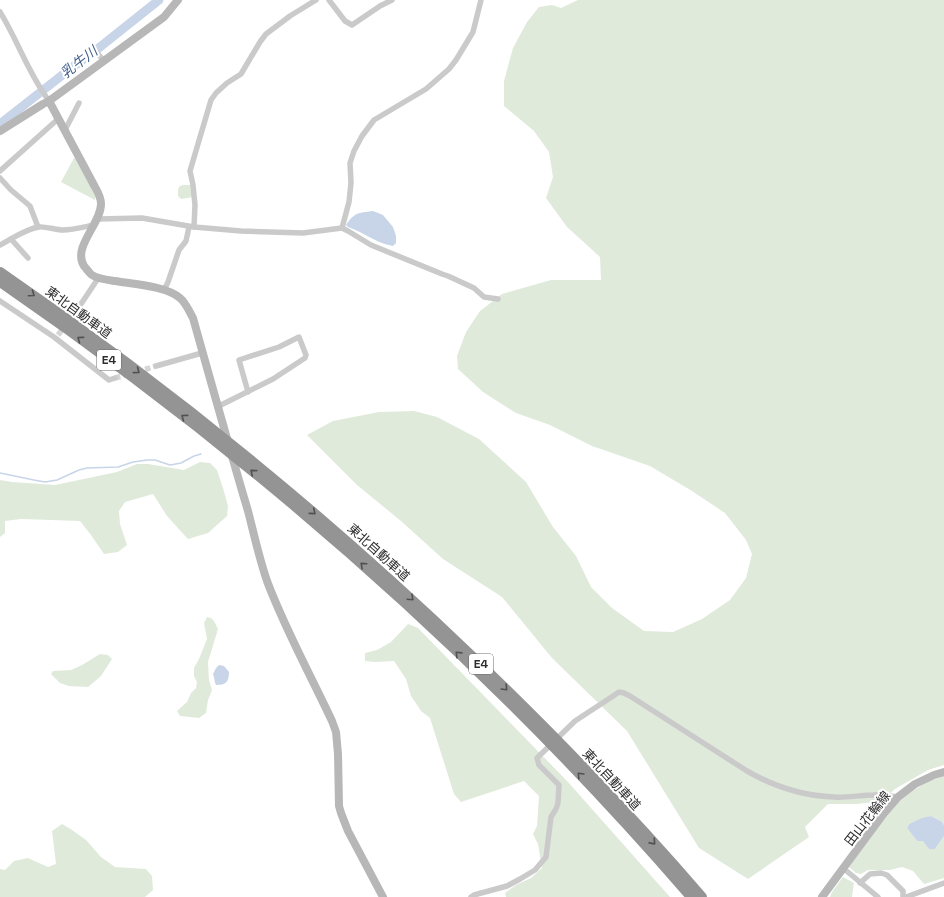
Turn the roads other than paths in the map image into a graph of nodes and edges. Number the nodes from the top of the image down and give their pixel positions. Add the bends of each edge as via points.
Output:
1 (178, 0) edge
2 (316, 0) edge
3 (329, 0) edge
4 (392, 0) edge
5 (481, 0) edge
6 (0, 12) edge
7 (92, 47) dead end
8 (102, 58) junction
9 (47, 98) junction
10 (79, 103) dead end
11 (58, 119) junction
12 (0, 130) edge
13 (65, 130) junction
14 (0, 170) edge
15 (0, 178) edge
16 (96, 222) junction
17 (38, 227) junction
18 (192, 227) junction
19 (342, 228) junction
20 (11, 239) junction
21 (0, 245) edge
22 (28, 258) dead end
23 (0, 272) edge
24 (99, 277) junction
25 (0, 282) edge
26 (164, 290) junction
27 (498, 300) dead end
28 (0, 301) edge
29 (74, 313) tunnel mouth
30 (202, 353) junction
31 (156, 366) tunnel mouth
32 (115, 378) tunnel mouth
33 (248, 392) junction
34 (217, 407) junction
35 (215, 436) junction
36 (240, 456) junction
37 (944, 772) edge
38 (898, 797) junction
39 (843, 868) junction
40 (860, 883) junction
41 (944, 883) edge
42 (383, 897) edge
43 (471, 897) edge
44 (691, 897) edge
45 (702, 897) edge
46 (822, 897) edge
47 (878, 897) edge
48 (903, 897) edge
49 (906, 897) edge

1 - 8 street via 164,17
2 - 18 street via 266,34 241,74 227,83 211,100 190,171 195,205
3 - 4 street via 345,21 352,25
5 - 19 street via 473,32 449,69 426,89 374,120 362,136 350,163 349,202
6 - 9 street via 26,64
7 - 8 street
8 - 9 street
9 - 11 street
9 - 12 street via 43,104
10 - 13 street
11 - 13 street
11 - 14 street
13 - 16 street via 100,196 102,202
15 - 17 street via 30,206
16 - 17 street via 64,230
16 - 18 street via 142,218
16 - 24 street via 81,250 81,258 92,274
17 - 20 street
18 - 19 street via 303,233
18 - 26 street via 179,250
19 - 27 street via 371,245 448,276 474,288 484,297
20 - 21 street
20 - 22 street
23 -> 35 highway, 東北自動車道 / E4 via 108,349
24 - 26 street
24 - 29 street
35 -> 25 highway, 東北自動車道 / E4
26 - 30 street via 179,297 187,306 193,318
28 - 32 street via 56,336 109,380
30 - 31 street
30 - 34 street
33 - 33 street via 305,358 299,337 279,347 239,360
33 - 34 street
34 - 42 street via 267,580 336,732 339,806 342,816
35 - 36 highway, 東北自動車道 / E4
44 -> 36 highway, 東北自動車道 / E4 via 530,723 405,604
36 -> 45 highway, 東北自動車道 / E4 via 353,546 496,678 570,753
37 - 38 street, 田山花輪線 via 915,784
38 - 39 street, 田山花輪線
38 - 43 street via 822,796 773,784 757,777 619,692 574,720 537,758 539,765 559,785 558,802 551,817 546,857 535,870 507,886
39 - 40 street
39 - 46 street, 田山花輪線
40 - 47 street
40 - 48 street via 870,874 888,874 903,891
41 - 49 street

